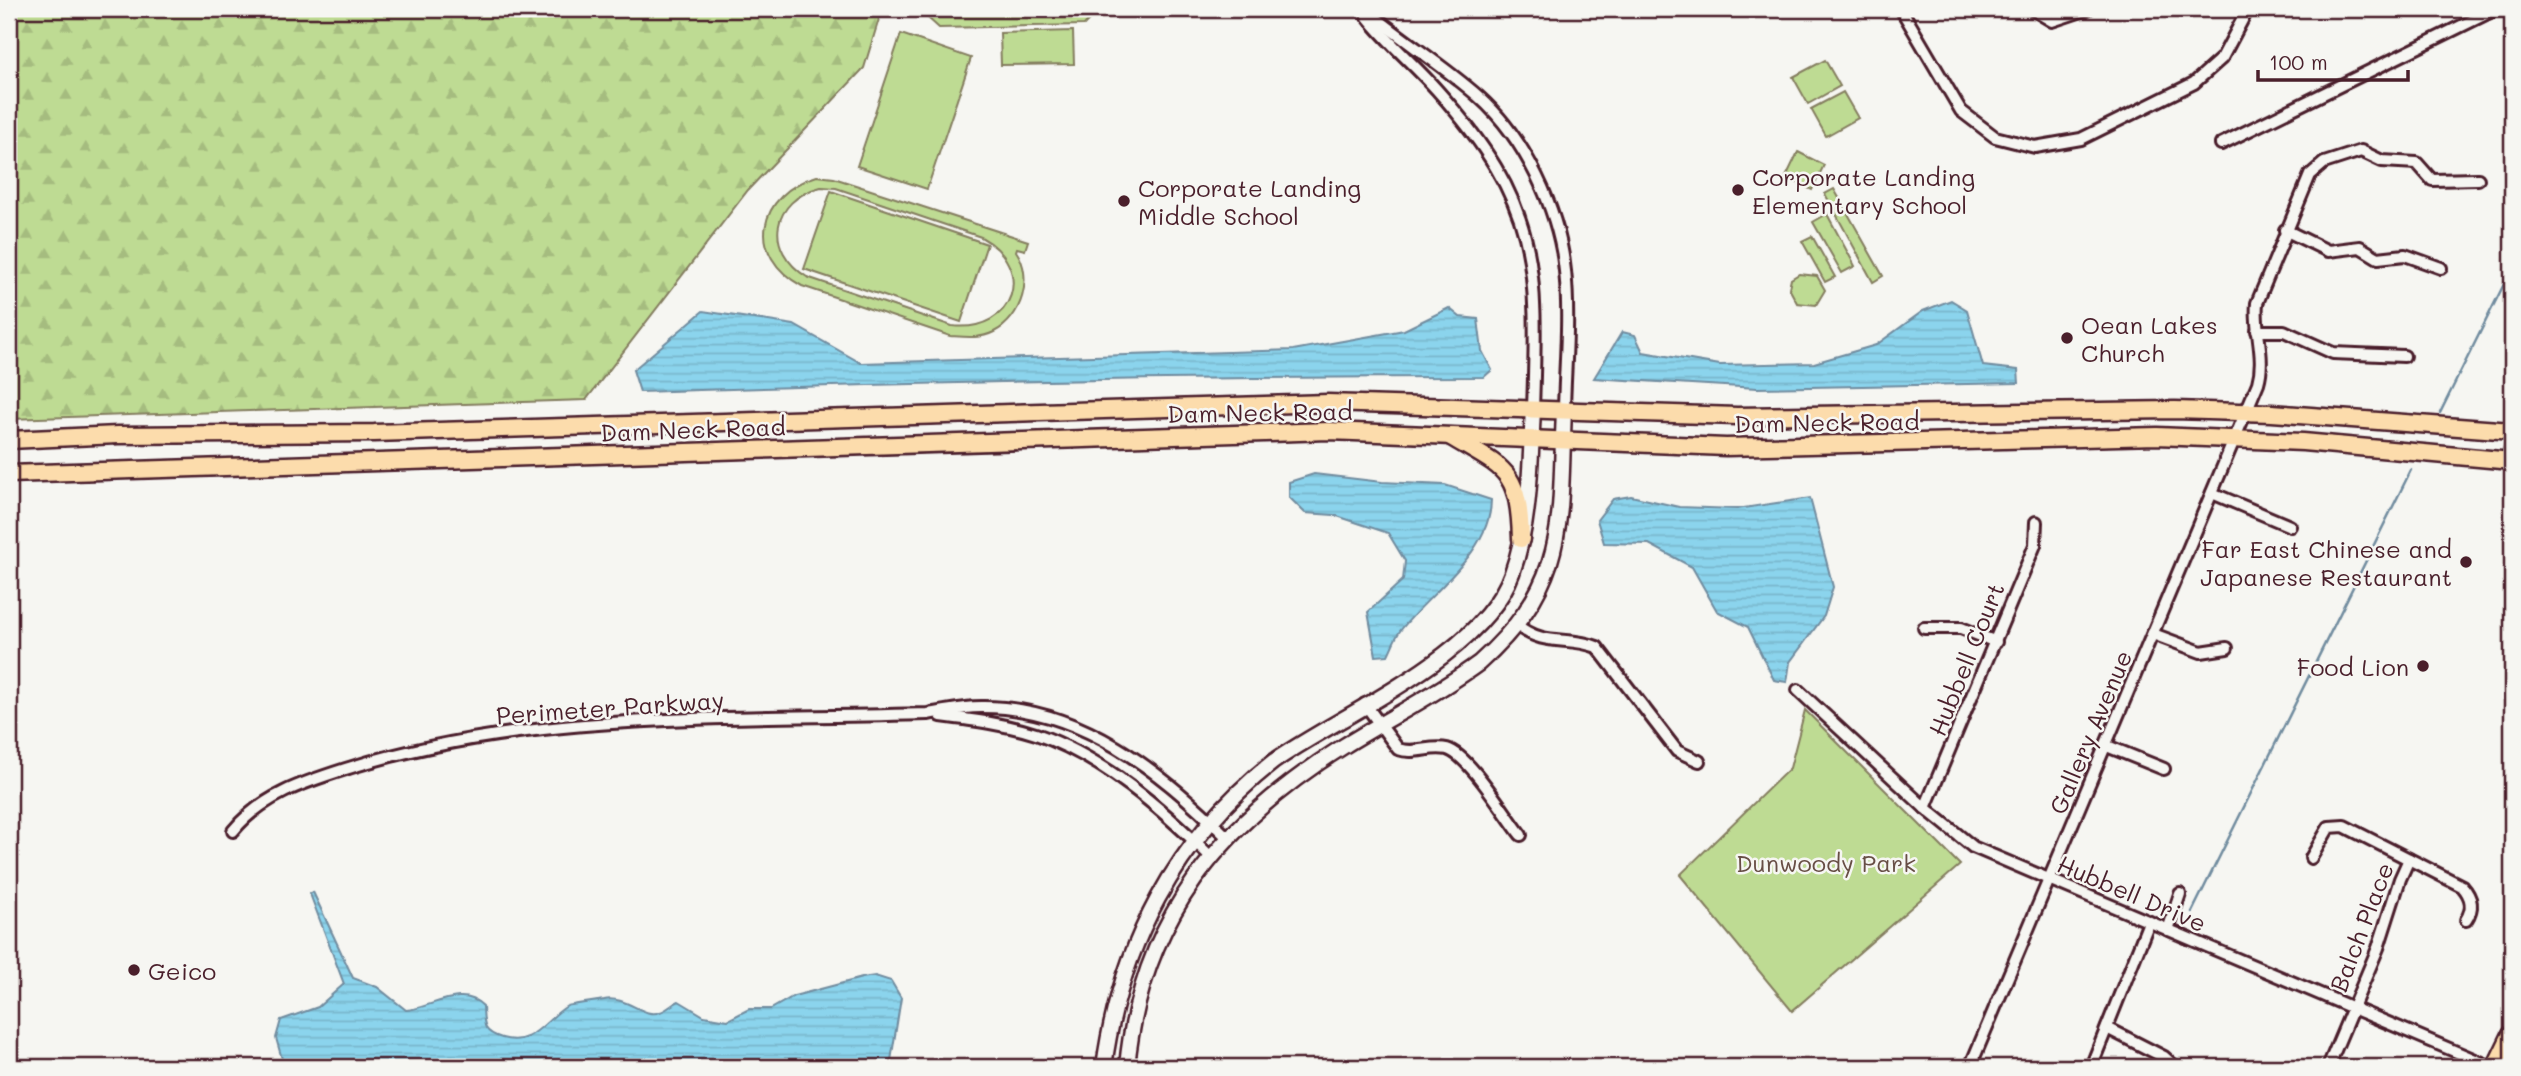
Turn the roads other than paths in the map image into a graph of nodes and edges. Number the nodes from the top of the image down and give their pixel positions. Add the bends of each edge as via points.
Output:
1 (1363, 9) edge
2 (1901, 9) edge
3 (2032, 9) edge
4 (2088, 9) edge
5 (2248, 9) edge
6 (2496, 9) edge
7 (2221, 144) dead end
8 (2478, 179) dead end
9 (2286, 230) junction
10 (2441, 268) dead end
11 (2257, 331) junction
12 (2403, 356) dead end
13 (1533, 409) junction
14 (1564, 410) junction
15 (2246, 412) junction
16 (2512, 430) edge
17 (1449, 436) junction
18 (1532, 439) junction
19 (2235, 439) junction
20 (9, 440) edge
21 (1563, 441) junction
22 (2512, 442) edge
23 (2510, 461) edge
24 (9, 474) edge
25 (2212, 494) junction
26 (2036, 522) dead end
27 (2290, 526) dead end
28 (1521, 539) junction
29 (1517, 625) junction
30 (1923, 628) dead end
31 (2153, 634) junction
32 (1996, 642) junction
33 (2227, 648) dead end
34 (1798, 690) dead end
35 (1365, 704) junction
36 (928, 714) junction
37 (1380, 724) junction
38 (2107, 746) junction
39 (1699, 761) dead end
40 (2164, 769) dead end
41 (1925, 808) junction
42 (1211, 821) junction
43 (233, 831) dead end
44 (1521, 835) dead end
45 (1228, 838) junction
46 (1194, 840) junction
47 (1211, 857) junction
48 (2311, 858) dead end
49 (2410, 859) junction
50 (2049, 881) junction
51 (2180, 894) dead end
52 (2466, 920) dead end
53 (2149, 922) junction
54 (2168, 930) junction
55 (2352, 1009) junction
56 (2107, 1028) junction
57 (2512, 1035) edge
58 (1104, 1067) edge
59 (1126, 1067) edge
60 (1970, 1067) edge
61 (2091, 1067) edge
62 (2175, 1067) edge
63 (2328, 1067) edge
64 (2495, 1067) edge

1 - 13 street via 1476,136 1512,194 1534,276
1 - 14 street via 1480,98 1520,148 1556,230 1565,270
2 - 5 street via 1961,111 1995,137 2035,147 2081,139 2194,83 2222,58
3 - 4 street via 2052,21
6 - 7 street
8 - 9 street, Gallery Avenue via 2432,180 2417,163 2382,161 2361,151 2316,168
9 - 10 street via 2328,251 2360,247 2378,258 2404,255
9 - 11 street, Gallery Avenue via 2261,288
11 - 12 street via 2284,331 2333,353
11 - 15 street, Gallery Avenue via 2262,362
13 - 14 main road, Dam Neck Road
13 - 18 street
13 - 20 main road, Dam Neck Road via 1328,403
14 - 15 main road, Dam Neck Road via 1777,416
14 - 21 street
15 - 16 main road, Dam Neck Road
15 - 19 street, Gallery Avenue
17 - 18 main road, Dam Neck Road
17 - 24 main road, Dam Neck Road via 1315,432
17 - 28 main road via 1492,459 1506,474 1518,499
18 - 21 main road, Dam Neck Road
18 - 28 street
19 - 21 main road, Dam Neck Road via 2157,436 1786,447
19 - 23 main road, Dam Neck Road
19 - 25 street, Gallery Avenue
21 - 29 street via 1553,555 1547,577
22 - 23 street
25 - 27 street
25 - 31 street, Gallery Avenue
26 - 32 street, Hubbell Court via 2035,545
28 - 35 street via 1505,589 1473,631
29 - 37 street via 1464,674
29 - 39 street via 1548,641 1597,647 1677,751
30 - 32 street via 1961,628
31 - 33 street via 2201,652
31 - 38 street, Gallery Avenue
32 - 41 street, Hubbell Court
34 - 41 street, Hubbell Drive
35 - 37 street
35 - 42 street via 1273,762
36 - 42 street, Perimeter Parkway via 999,708 1086,731 1149,768
36 - 43 street, Perimeter Parkway via 568,726 477,737 364,764 291,789 255,808
36 - 46 street, Perimeter Parkway via 1003,725 1060,743 1124,782
37 - 44 street via 1401,751 1439,748 1456,753
37 - 45 street via 1269,798
38 - 40 street
38 - 50 street, Gallery Avenue
41 - 50 street, Hubbell Drive via 1973,847
42 - 45 street, Perimeter Parkway
42 - 46 street
45 - 47 street
46 - 47 street, Perimeter Parkway
46 - 58 street via 1134,943 1114,1005
47 - 59 street via 1181,900 1154,955 1134,1017
48 - 49 street, Balch Place via 2326,830 2341,825
49 - 52 street, Balch Place via 2462,886 2472,906
49 - 55 street, Balch Place
50 - 53 street, Hubbell Drive
50 - 60 street, Gallery Avenue
51 - 54 street
53 - 54 street, Hubbell Drive
53 - 56 street
54 - 55 street, Hubbell Drive
55 - 63 street, Balch Place
55 - 64 street, Hubbell Drive
56 - 61 street
56 - 62 street
57 - 64 highway

